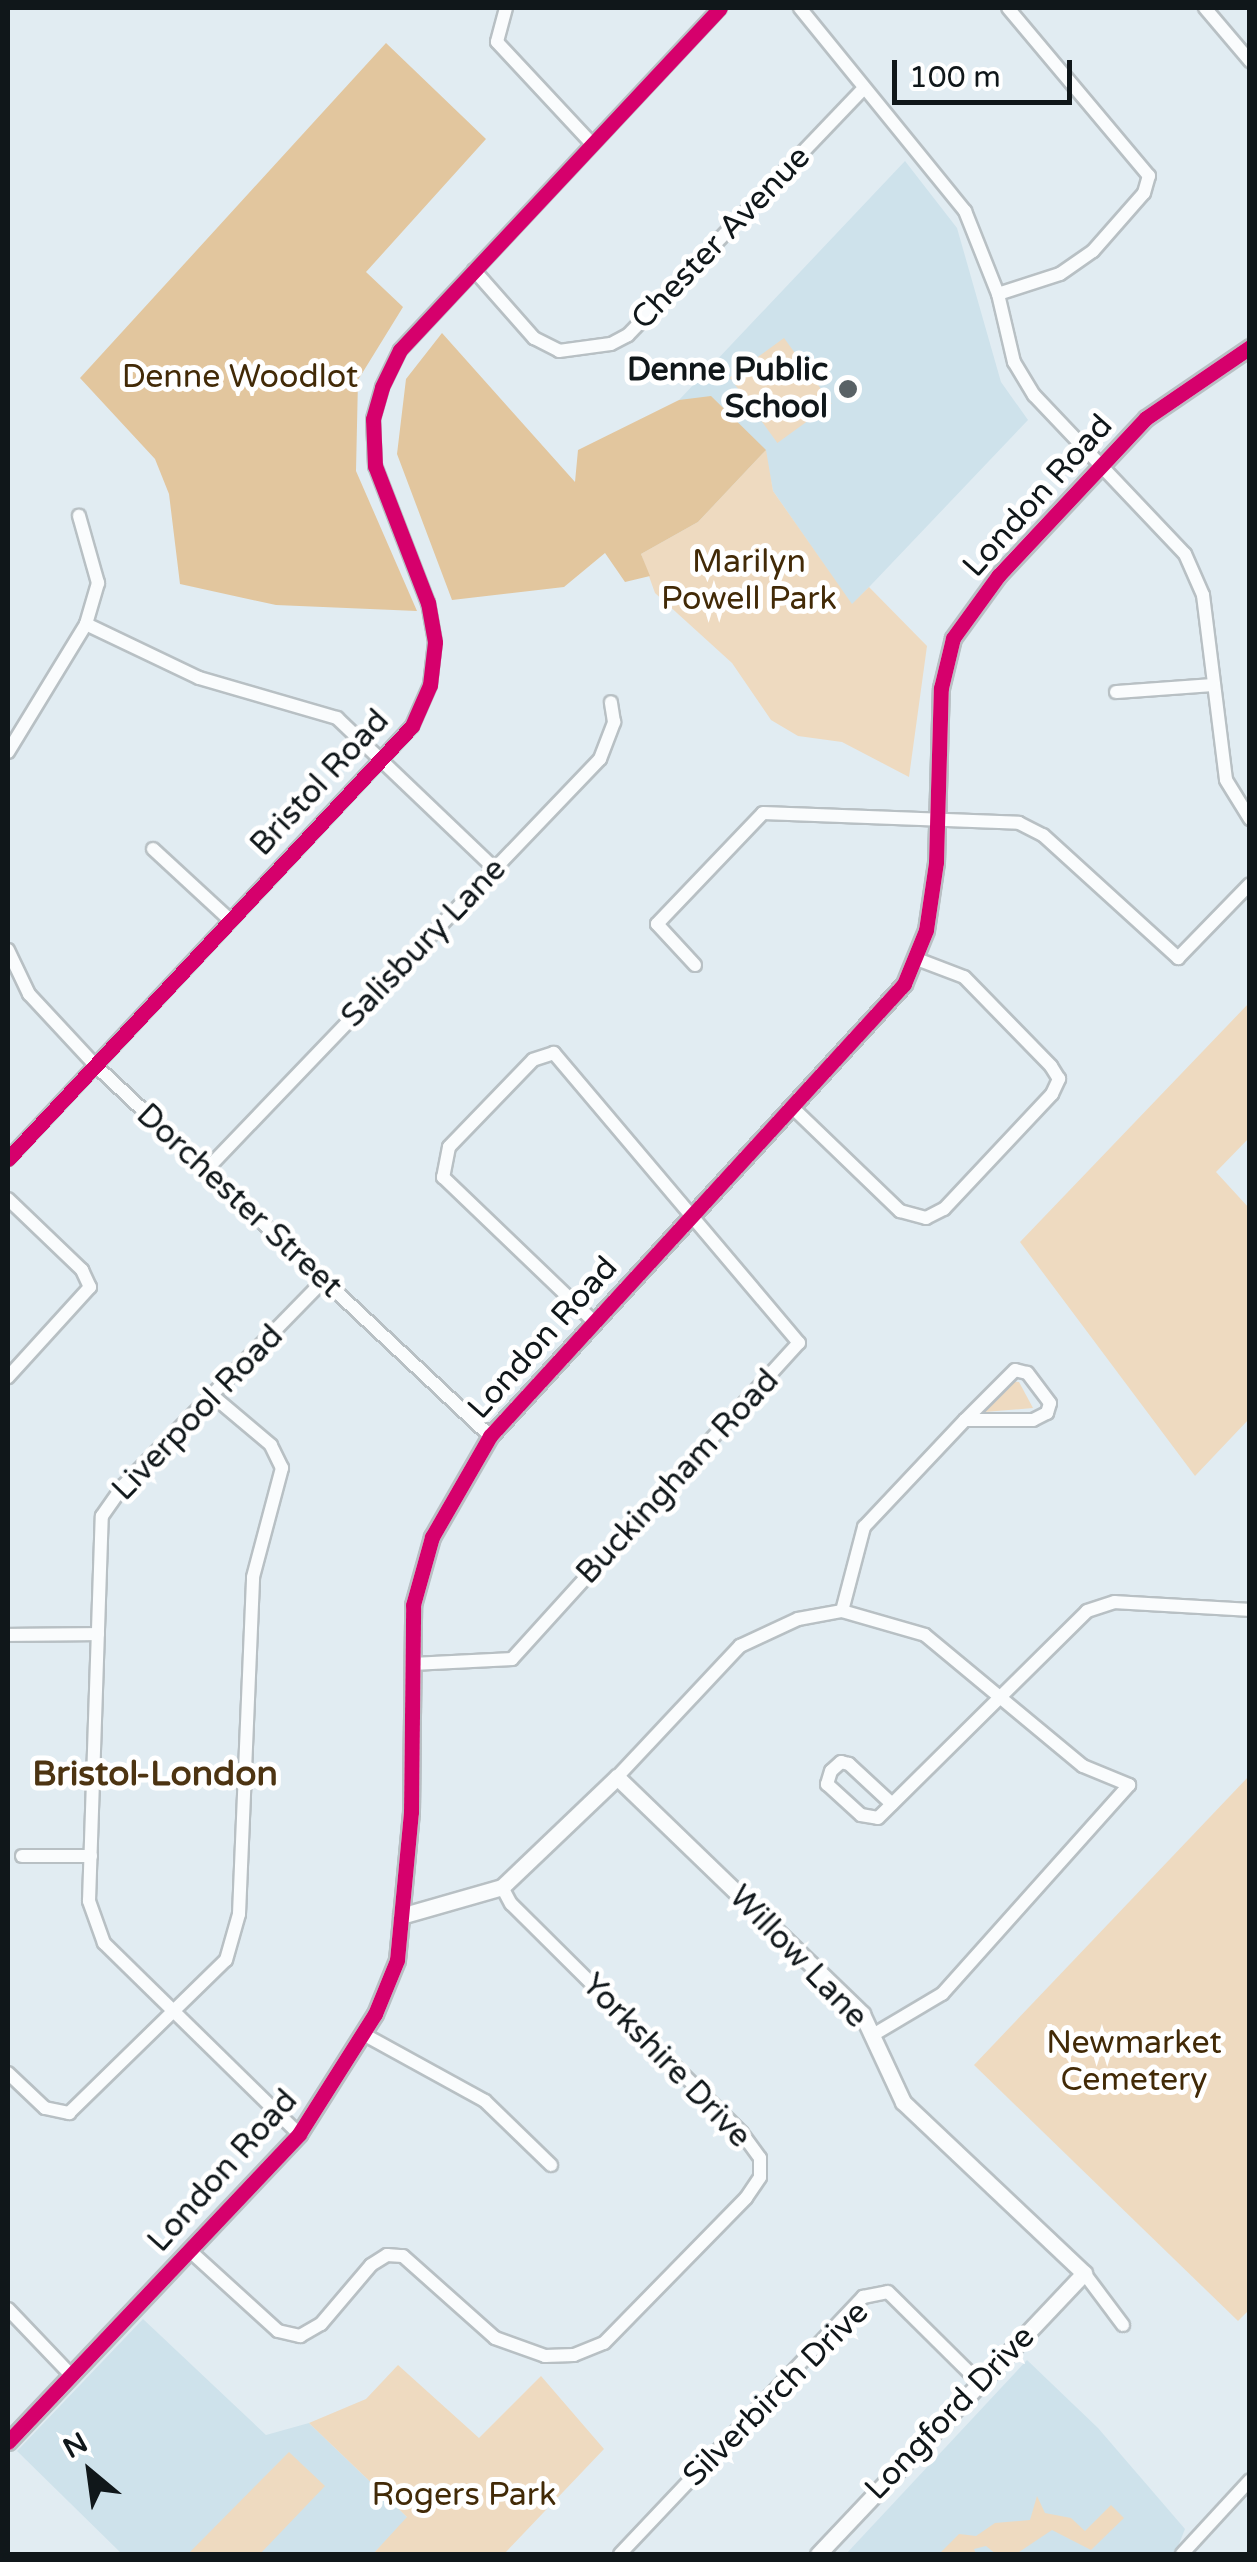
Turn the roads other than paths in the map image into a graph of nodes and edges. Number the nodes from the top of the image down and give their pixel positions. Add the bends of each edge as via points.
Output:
1 (506, 8) edge
2 (720, 8) edge
3 (800, 8) edge
4 (1008, 8) edge
5 (1205, 8) edge
6 (1250, 61) edge
7 (863, 90) junction
8 (592, 144) junction
9 (474, 270) junction
10 (998, 294) junction
11 (1249, 348) edge
12 (1100, 469) junction
13 (78, 516) dead end
14 (86, 624) junction
15 (1214, 685) junction
16 (1116, 692) dead end
17 (612, 702) dead end
18 (8, 752) edge
19 (383, 758) junction
20 (933, 818) junction
21 (1250, 819) edge
22 (154, 849) dead end
23 (495, 870) junction
24 (1250, 884) edge
25 (230, 920) junction
26 (8, 950) edge
27 (914, 958) junction
28 (696, 965) dead end
29 (96, 1066) junction
30 (793, 1108) junction
31 (8, 1159) edge
32 (207, 1170) junction
33 (8, 1200) edge
34 (693, 1216) junction
35 (324, 1280) junction
36 (592, 1320) junction
37 (8, 1377) edge
38 (214, 1397) junction
39 (965, 1420) junction
40 (490, 1436) junction
41 (1250, 1610) edge
42 (842, 1612) junction
43 (98, 1634) junction
44 (8, 1635) edge
45 (413, 1664) junction
46 (1002, 1696) junction
47 (617, 1777) junction
48 (892, 1804) junction
49 (22, 1856) dead end
50 (91, 1856) junction
51 (502, 1887) junction
52 (401, 1916) junction
53 (174, 2012) junction
54 (362, 2034) junction
55 (873, 2035) junction
56 (8, 2073) edge
57 (299, 2134) junction
58 (550, 2164) dead end
59 (188, 2250) junction
60 (1084, 2273) junction
61 (8, 2309) edge
62 (1124, 2325) dead end
63 (71, 2375) junction
64 (980, 2383) junction
65 (8, 2442) edge
66 (1250, 2480) edge
67 (620, 2554) edge
68 (818, 2554) edge
69 (1182, 2554) edge

1 - 8 street via 498,42
2 - 8 street, Bristol Road
3 - 7 street
4 - 10 street via 1150,176 1144,193 1093,250 1060,274
5 - 6 street
7 - 9 street, Chester Avenue via 628,335 612,344 585,352 546,344
7 - 10 street via 923,153 965,211
8 - 9 street, Bristol Road
9 - 19 street, Bristol Road via 400,350 373,419 375,466 428,602 435,642 430,684 412,726
10 - 12 street via 1014,362 1034,395
11 - 12 street, London Road via 1146,418
12 - 15 street via 1185,554 1203,595
12 - 20 street, London Road via 998,576 953,638 940,688
13 - 14 street via 98,584
14 - 18 street
14 - 19 street via 198,678 336,718
15 - 16 street
15 - 21 street via 1226,780 1232,801
17 - 23 street, Salisbury Lane via 614,722 600,759
19 - 23 street
19 - 25 street, Bristol Road
20 - 24 street via 1032,828 1178,958
20 - 27 street, London Road via 936,862
20 - 28 street via 763,813 657,924
22 - 25 street
23 - 32 street, Salisbury Lane
25 - 29 street, Bristol Road
26 - 29 street, Dorchester Street via 29,994
27 - 30 street, London Road via 904,984
27 - 30 street via 964,977 1051,1066 1059,1079 1052,1094 944,1209 926,1218 900,1211
29 - 31 street, Bristol Road
29 - 32 street, Dorchester Street
30 - 34 street, London Road
32 - 35 street, Dorchester Street
33 - 37 street via 82,1270 90,1287
34 - 36 street, London Road
34 - 36 street via 562,1057 533,1060 450,1147 443,1177
34 - 45 street, Buckingham Road via 799,1343 512,1659
35 - 38 street, Liverpool Road
35 - 40 street, Dorchester Street
36 - 40 street, London Road
38 - 43 street, Liverpool Road via 123,1486 102,1516
38 - 53 street via 270,1445 282,1468 253,1577 239,1914 226,1960
39 - 39 street via 1033,1420 1050,1403 1027,1373 1015,1370
39 - 42 street via 864,1527
40 - 45 street, London Road via 432,1537 414,1605
41 - 46 street via 1100,1605 1068,1625
42 - 46 street via 925,1634
42 - 47 street via 798,1619 740,1646
43 - 44 street
43 - 50 street, Liverpool Road
45 - 52 street, London Road
46 - 48 street
46 - 55 street via 1083,1766 1129,1785 942,1994
47 - 51 street
47 - 55 street, Willow Lane via 862,2014
48 - 48 street via 878,1818 861,1816 827,1784 831,1771 849,1764
49 - 50 street
50 - 53 street, Liverpool Road via 89,1901 104,1944
51 - 52 street
51 - 59 street, Yorkshire Drive via 511,1904 742,2133 760,2158 760,2176 746,2198 604,2343 574,2356 545,2356 495,2338 403,2256 387,2255 372,2265 321,2324 300,2336 278,2331
52 - 54 street, London Road via 397,1960
53 - 56 street via 68,2114 45,2108
53 - 57 street, Liverpool Road
54 - 57 street, London Road
54 - 58 street via 484,2101
55 - 60 street, Willow Lane via 903,2102
57 - 59 street, London Road
59 - 63 street, London Road
60 - 62 street, Willow Lane
60 - 64 street, Longford Drive
61 - 63 street
63 - 65 street, London Road
64 - 67 street, Silverbirch Drive via 888,2292 863,2298
64 - 68 street, Longford Drive
66 - 69 street

